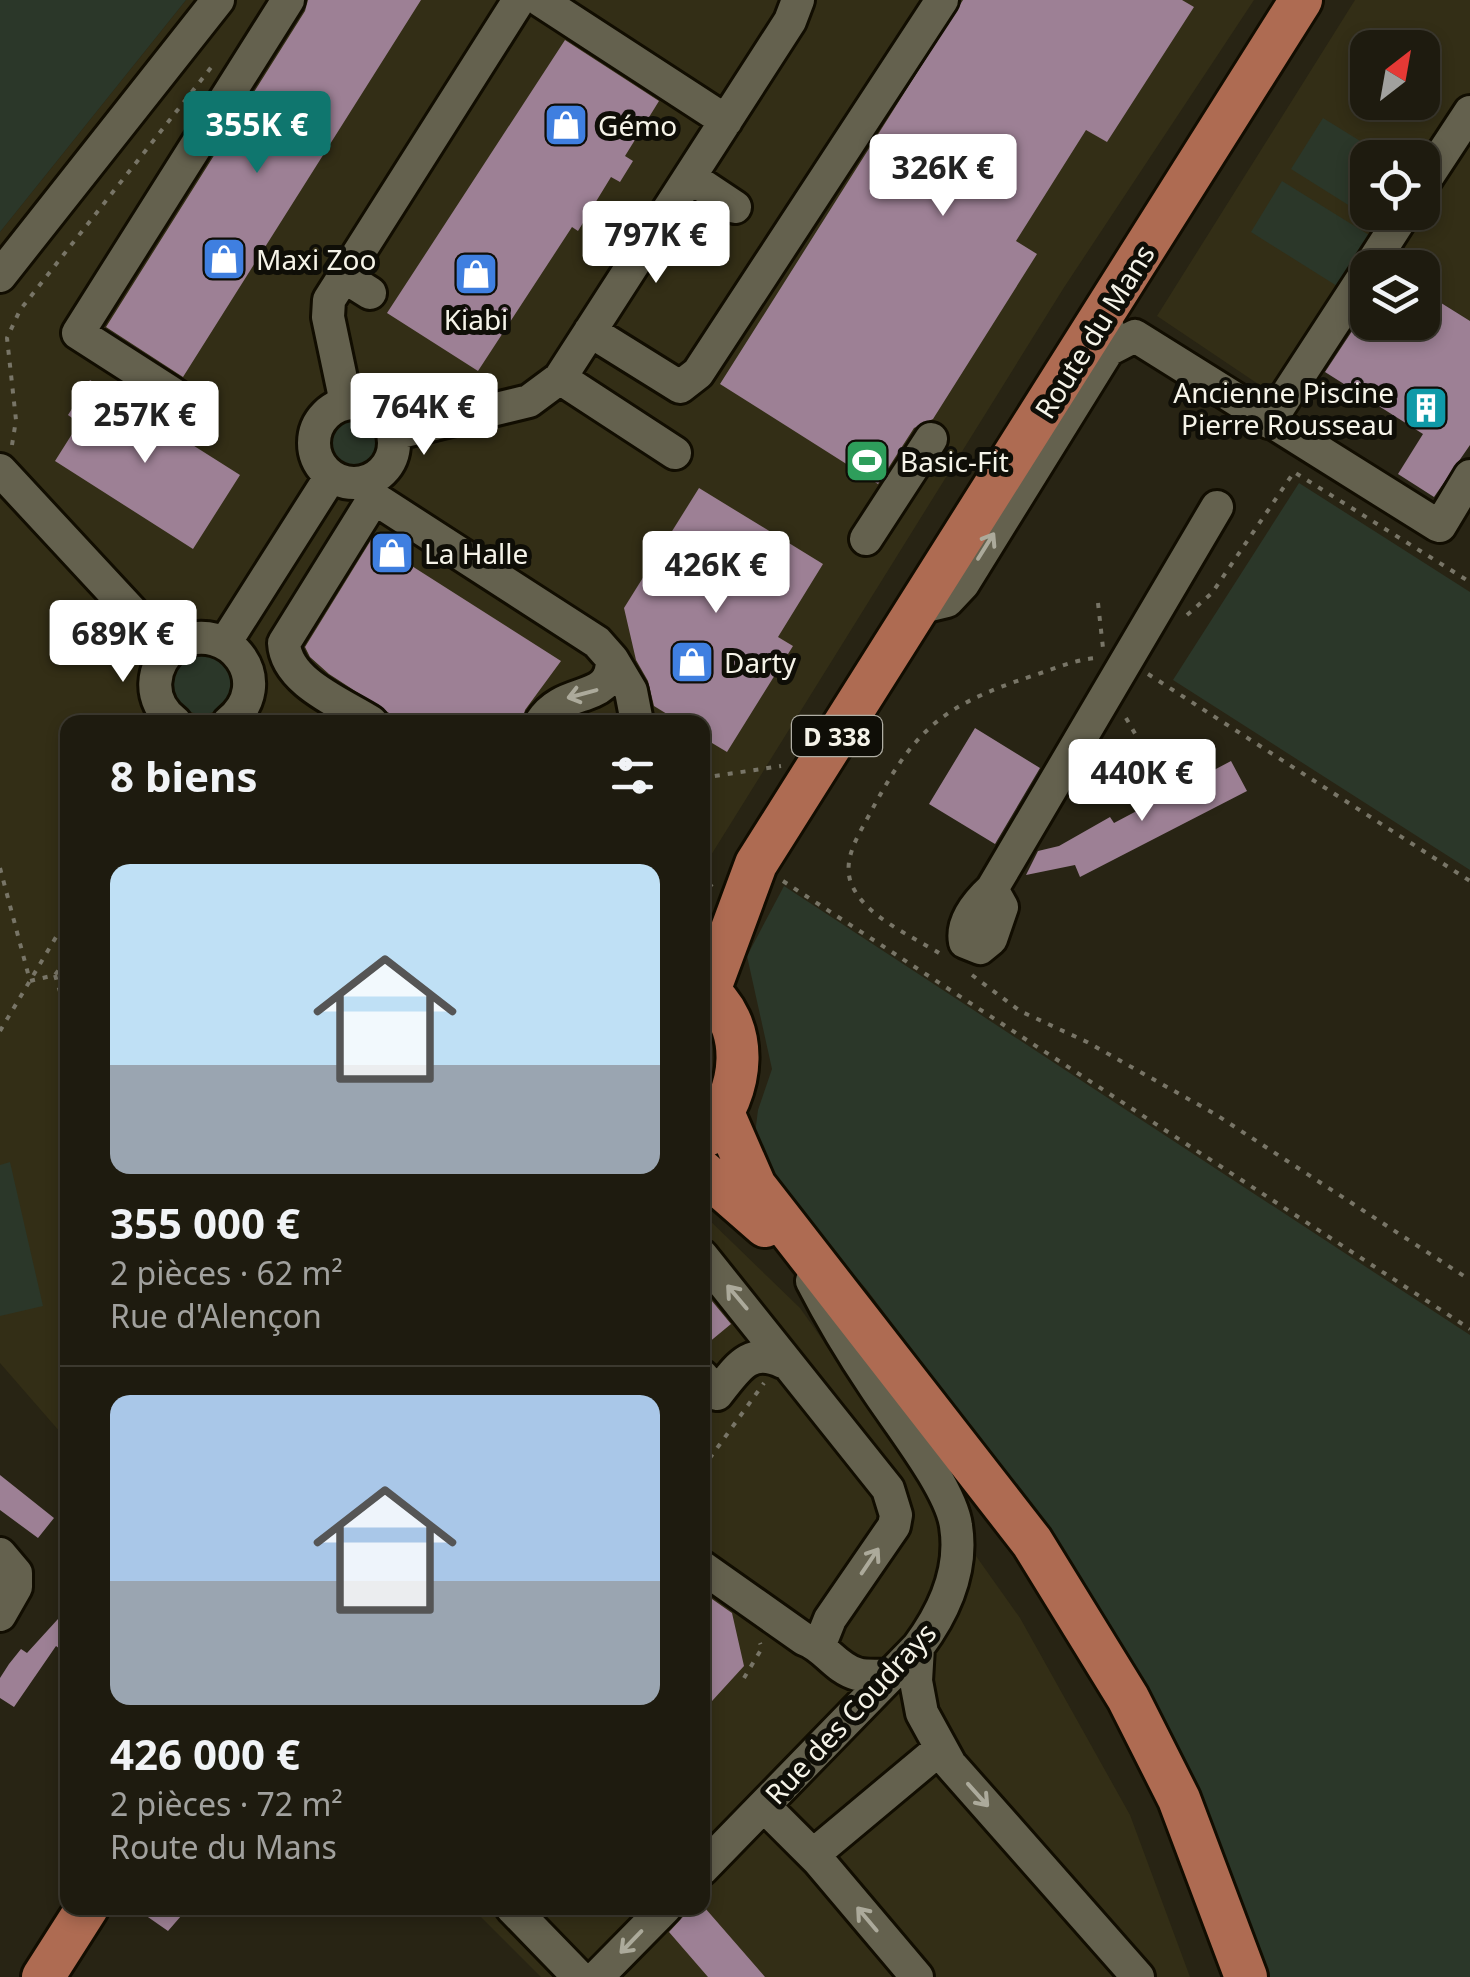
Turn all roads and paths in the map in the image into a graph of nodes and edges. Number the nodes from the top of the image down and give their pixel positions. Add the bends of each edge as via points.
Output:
1 (218, 0) edge
2 (288, 0) edge
3 (519, 0) edge
4 (540, 0) edge
5 (798, 0) edge
6 (942, 0) edge
7 (1301, 0) edge
8 (222, 53) dead end
9 (1470, 112) edge
10 (726, 121) junction
11 (1440, 158) edge
12 (690, 177) junction
13 (735, 207) dead end
14 (0, 276) edge
15 (1350, 297) edge
16 (1108, 330) junction
17 (590, 331) junction
18 (560, 378) junction
19 (340, 404) junction
20 (198, 410) dead end
21 (1269, 422) junction
22 (393, 434) junction
23 (932, 439) dead end
24 (675, 453) dead end
25 (4, 462) edge
26 (331, 476) junction
27 (1470, 476) edge
28 (373, 489) junction
29 (1217, 507) dead end
30 (866, 539) dead end
31 (1470, 582) edge
32 (1098, 603) dead end
33 (1186, 616) dead end
34 (225, 642) junction
35 (168, 651) junction
36 (612, 659) junction
37 (1128, 662) junction
38 (1111, 691) junction
39 (168, 715) edge
40 (244, 715) edge
41 (360, 715) edge
42 (548, 715) edge
43 (636, 715) edge
44 (783, 766) dead end
45 (710, 777) edge
46 (1165, 786) dead end
47 (756, 864) junction
48 (0, 868) edge
49 (1470, 881) edge
50 (992, 889) dead end
51 (710, 912) edge
52 (60, 931) edge
53 (953, 962) dead end
54 (60, 968) edge
55 (968, 972) dead end
56 (55, 975) junction
57 (710, 978) edge
58 (30, 981) junction
59 (710, 993) edge
60 (60, 995) dead end
61 (0, 1031) edge
62 (714, 1128) edge
63 (710, 1178) edge
64 (710, 1265) edge
65 (810, 1277) junction
66 (1470, 1280) edge
67 (1470, 1329) edge
68 (783, 1362) junction
69 (710, 1385) edge
70 (710, 1458) edge
71 (0, 1554) edge
72 (710, 1573) edge
73 (1068, 1605) junction
74 (0, 1615) edge
75 (820, 1644) junction
76 (918, 1646) junction
77 (890, 1676) junction
78 (941, 1748) junction
79 (764, 1806) junction
80 (813, 1856) junction
81 (710, 1861) edge
82 (83, 1915) edge
83 (519, 1915) edge
84 (658, 1915) edge
85 (43, 1977) edge
86 (579, 1977) edge
87 (597, 1977) edge
88 (917, 1977) edge
89 (1138, 1977) edge
90 (1246, 1977) edge

1 - 14 street
2 - 20 street via 78,332
3 - 19 street via 357,285 328,309 344,392
4 - 10 street
5 - 10 street
6 - 17 street via 698,373 680,387
7 - 16 main road, Route du Mans / D 338
8 - 25 path via 20,310 7,338 16,420
9 - 11 street
10 - 12 street
12 - 13 street
12 - 17 street
15 - 21 street
16 - 21 street via 1135,336
16 - 47 main road, Route du Mans / D 338 via 918,608
17 - 18 street
18 - 22 street via 529,402 484,400
18 - 24 street
19 - 22 street via 374,408
19 - 26 street via 323,416 314,435 316,457
21 - 27 street via 1440,526
22 - 28 street via 390,460
23 - 30 street
25 - 35 street
26 - 28 street
26 - 34 street
28 - 36 street
28 - 41 street via 284,642 290,668
29 - 37 street
31 - 33 path via 1294,472 1212,593
32 - 53 path via 1105,657 999,687 938,718 908,748 850,851 849,880 862,904
34 - 35 street via 195,637
34 - 40 street via 246,667
35 - 39 street via 154,684
36 -> 42 street via 607,683 565,698
36 - 43 street via 631,691
37 - 38 street
37 - 49 path
38 - 46 path
38 - 50 street
44 - 45 path
47 - 51 main road, Route du Mans / D 338
47 - 57 main road, Route du Mans / D 338
47 - 67 path
48 - 58 path
52 - 58 path
54 - 56 path
55 - 66 path via 1020,1011 1215,1114
56 - 58 path
56 - 60 path
58 - 61 path
59 - 62 main road via 729,1018 739,1050 738,1084
62 - 73 main road via 1032,1542
63 - 65 main road
68 -> 64 street
65 - 73 main road
65 - 76 street, Rue des Coudrays via 928,1465 956,1524 956,1564 942,1614
68 - 69 street via 753,1356
68 - 70 path
75 -> 68 street via 896,1515 888,1488
71 - 74 street via 16,1573
72 - 75 street
73 - 90 main road via 1128,1698 1180,1799
75 - 77 street via 857,1674
76 - 77 street, Rue des Coudrays
76 - 78 street via 922,1713
77 - 79 street, Rue des Coudrays
78 - 80 street
78 -> 89 street
79 - 80 street
79 - 81 street, Rue des Coudrays
88 -> 80 street
82 - 85 main road
83 - 86 street
84 -> 87 street

